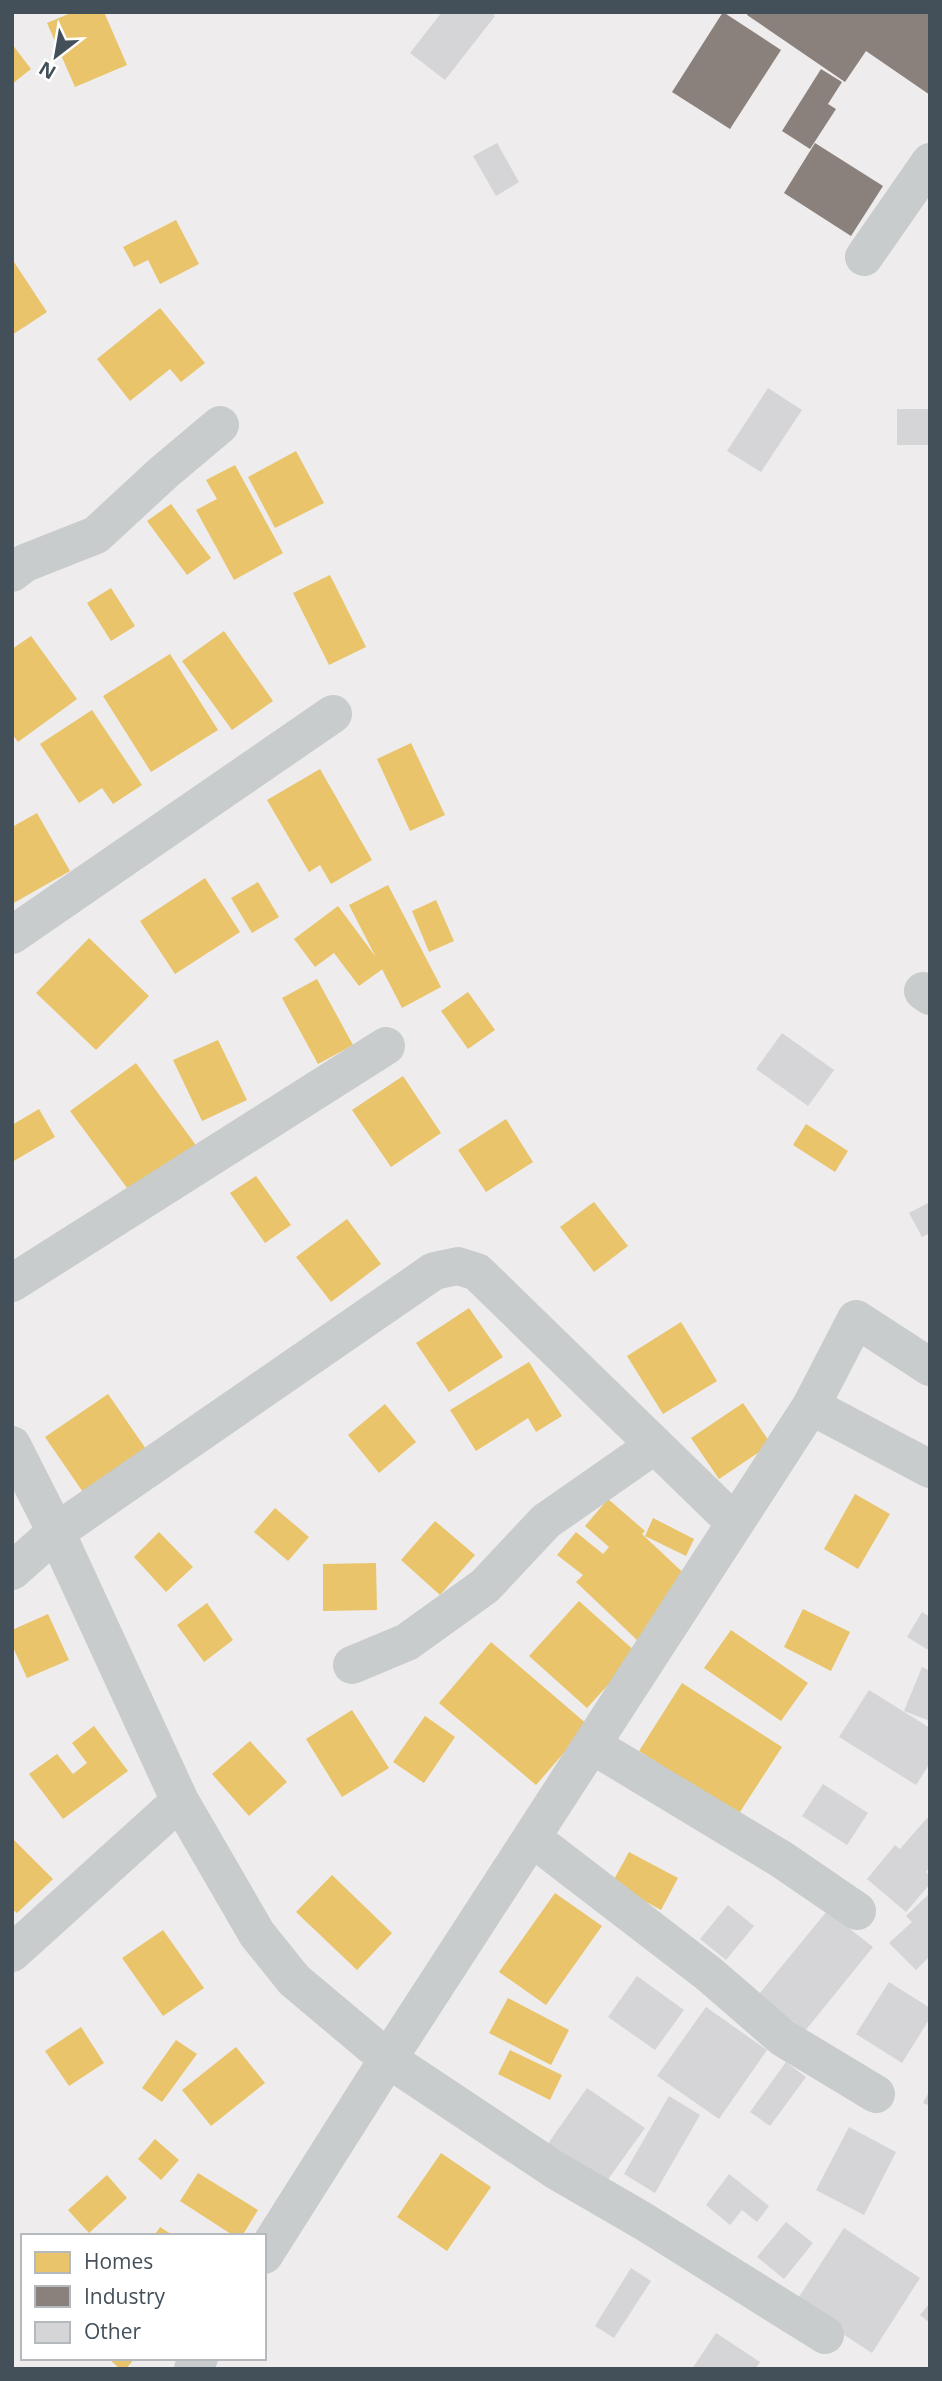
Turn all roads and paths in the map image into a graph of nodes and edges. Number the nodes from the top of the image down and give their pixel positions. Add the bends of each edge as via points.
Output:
1 (930, 162) edge
2 (864, 257) dead end
3 (220, 425) dead end
4 (12, 573) edge
5 (333, 714) dead end
6 (12, 935) edge
7 (386, 1046) dead end
8 (12, 1283) edge
9 (930, 1367) edge
10 (811, 1406) junction
11 (12, 1445) edge
12 (656, 1445) junction
13 (930, 1469) edge
14 (735, 1523) junction
15 (56, 1532) junction
16 (12, 1571) edge
17 (352, 1665) dead end
18 (592, 1745) junction
19 (180, 1801) junction
20 (532, 1838) junction
21 (857, 1911) dead end
22 (12, 1954) edge
23 (388, 2059) junction
24 (876, 2094) dead end
25 (266, 2252) edge
26 (825, 2335) dead end

1 - 2 street
3 - 4 street via 96,536 25,563
5 - 6 street
7 - 8 street
9 - 10 street via 856,1319
10 - 13 street
10 - 14 street
11 - 15 street
12 - 14 street
12 - 15 street via 478,1272 458,1266 435,1270
12 - 17 street via 546,1521 485,1586 407,1642
14 - 18 street
15 - 16 street
15 - 19 street
18 - 20 street
18 - 21 street
19 - 22 street
19 - 23 street via 264,1943 294,1980
20 - 23 street
20 - 24 street via 709,1974 783,2038
23 - 25 street
23 - 26 street via 555,2170

